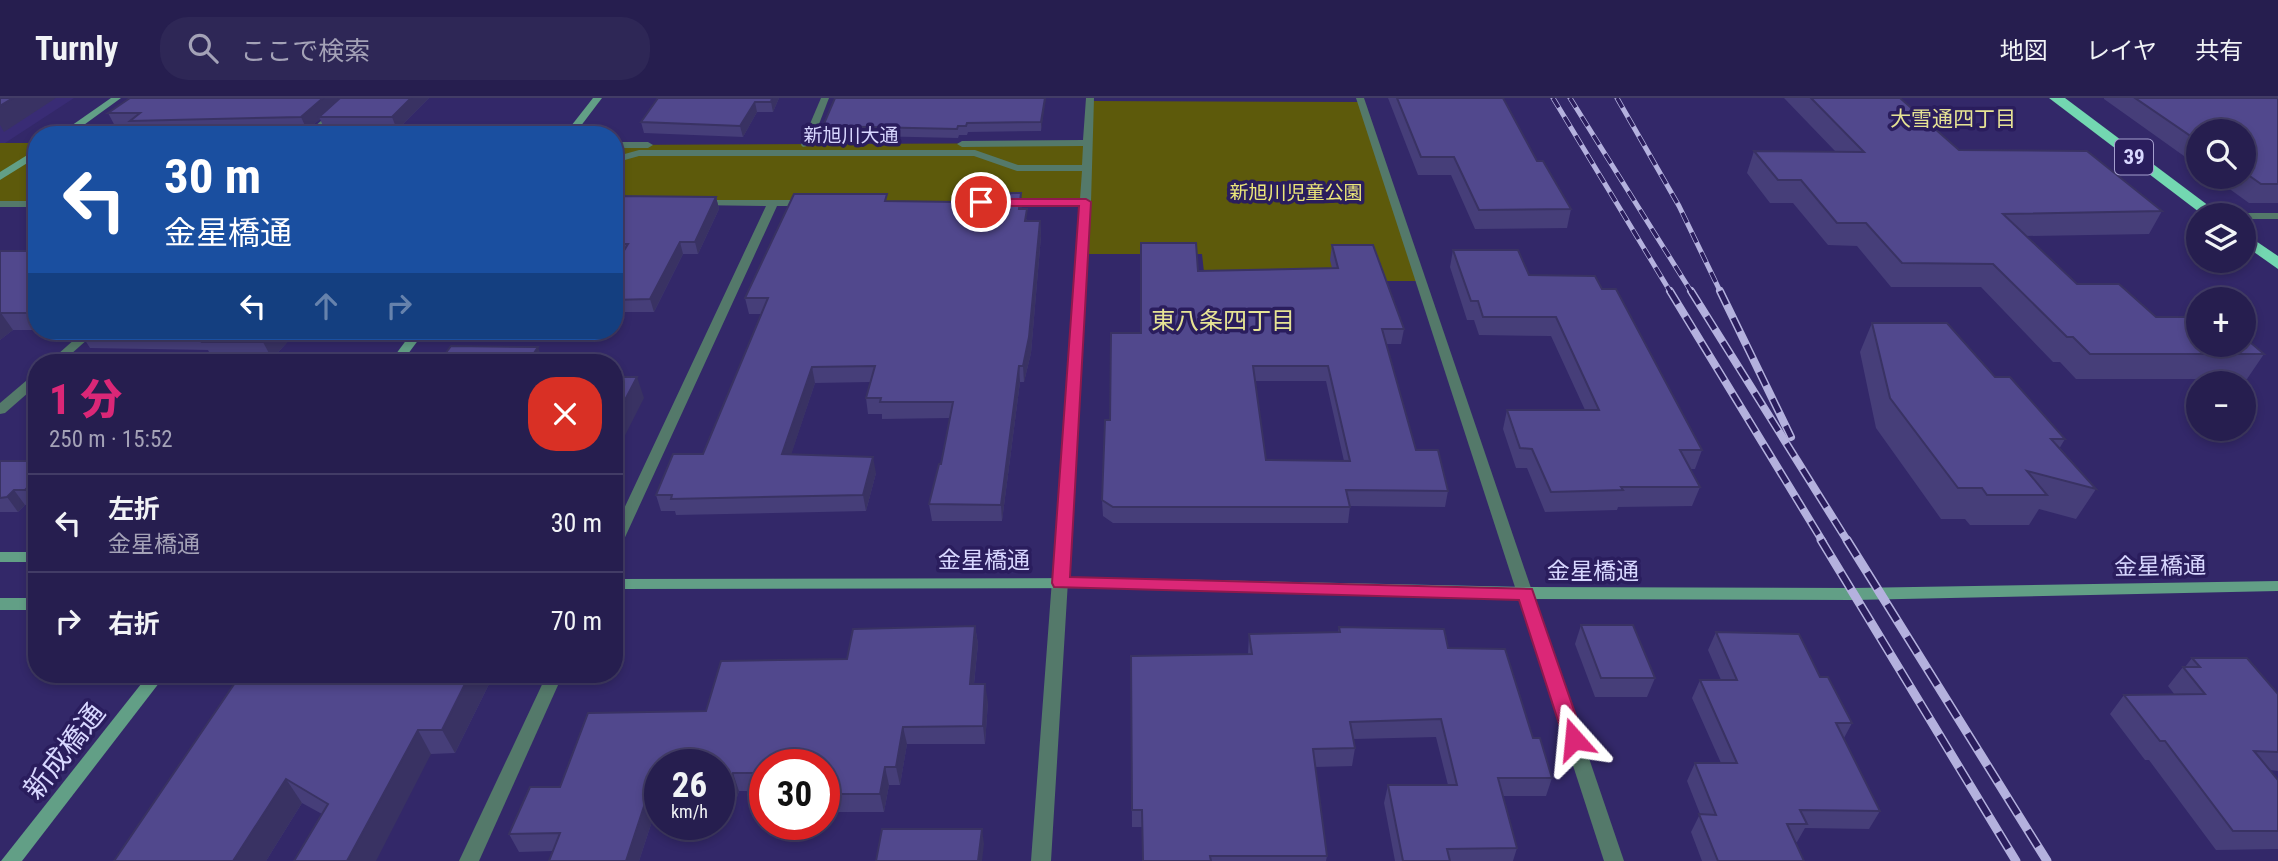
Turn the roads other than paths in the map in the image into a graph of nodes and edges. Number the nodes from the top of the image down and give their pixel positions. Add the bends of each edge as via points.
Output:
1 (117, 98) edge
2 (352, 98) edge
3 (598, 98) edge
4 (825, 98) edge
5 (1090, 98) edge
6 (1360, 98) edge
7 (2056, 98) edge
8 (76, 126) edge
9 (320, 126) edge
10 (576, 126) edge
11 (1087, 143) junction
12 (623, 145) edge
13 (806, 145) junction
14 (623, 157) edge
15 (28, 158) edge
16 (1086, 168) junction
17 (0, 177) edge
18 (990, 202) edge
19 (1086, 202) junction
20 (680, 203) edge
21 (773, 203) junction
22 (827, 203) edge
23 (2197, 203) edge
24 (0, 204) edge
25 (28, 204) edge
26 (2256, 216) edge
27 (2278, 216) edge
28 (2256, 247) edge
29 (2278, 264) edge
30 (81, 340) edge
31 (64, 354) edge
32 (28, 386) edge
33 (0, 410) edge
34 (623, 527) edge
35 (0, 557) edge
36 (28, 557) edge
37 (1060, 583) junction
38 (623, 584) edge
39 (2278, 586) edge
40 (1526, 593) junction
41 (0, 604) edge
42 (28, 604) edge
43 (151, 683) edge
44 (551, 683) edge
45 (11, 861) edge
46 (469, 861) edge
47 (1041, 861) edge
48 (1614, 861) edge

1 - 8 street
2 - 9 street
3 - 10 street
4 - 13 street
5 - 11 street
6 - 40 street
7 - 23 highway, 39
11 - 13 street, 新旭川大通
11 - 16 street
12 - 13 street, 新旭川大通
14 - 16 street, 新旭川大通 via 639,153 975,153 1017,168
15 - 17 street
16 - 19 street
18 - 19 street
19 - 37 street
20 - 21 street
21 - 22 street
21 - 34 street
24 - 25 street
26 - 27 street
28 - 29 highway
30 - 31 street
32 - 33 street
35 - 36 street
37 - 38 street, 金星橋通
37 - 40 street, 金星橋通
37 - 47 street
39 - 40 street, 金星橋通 via 1854,594
40 - 48 street
41 - 42 street
43 - 45 street, 新成橋通
44 - 46 street

